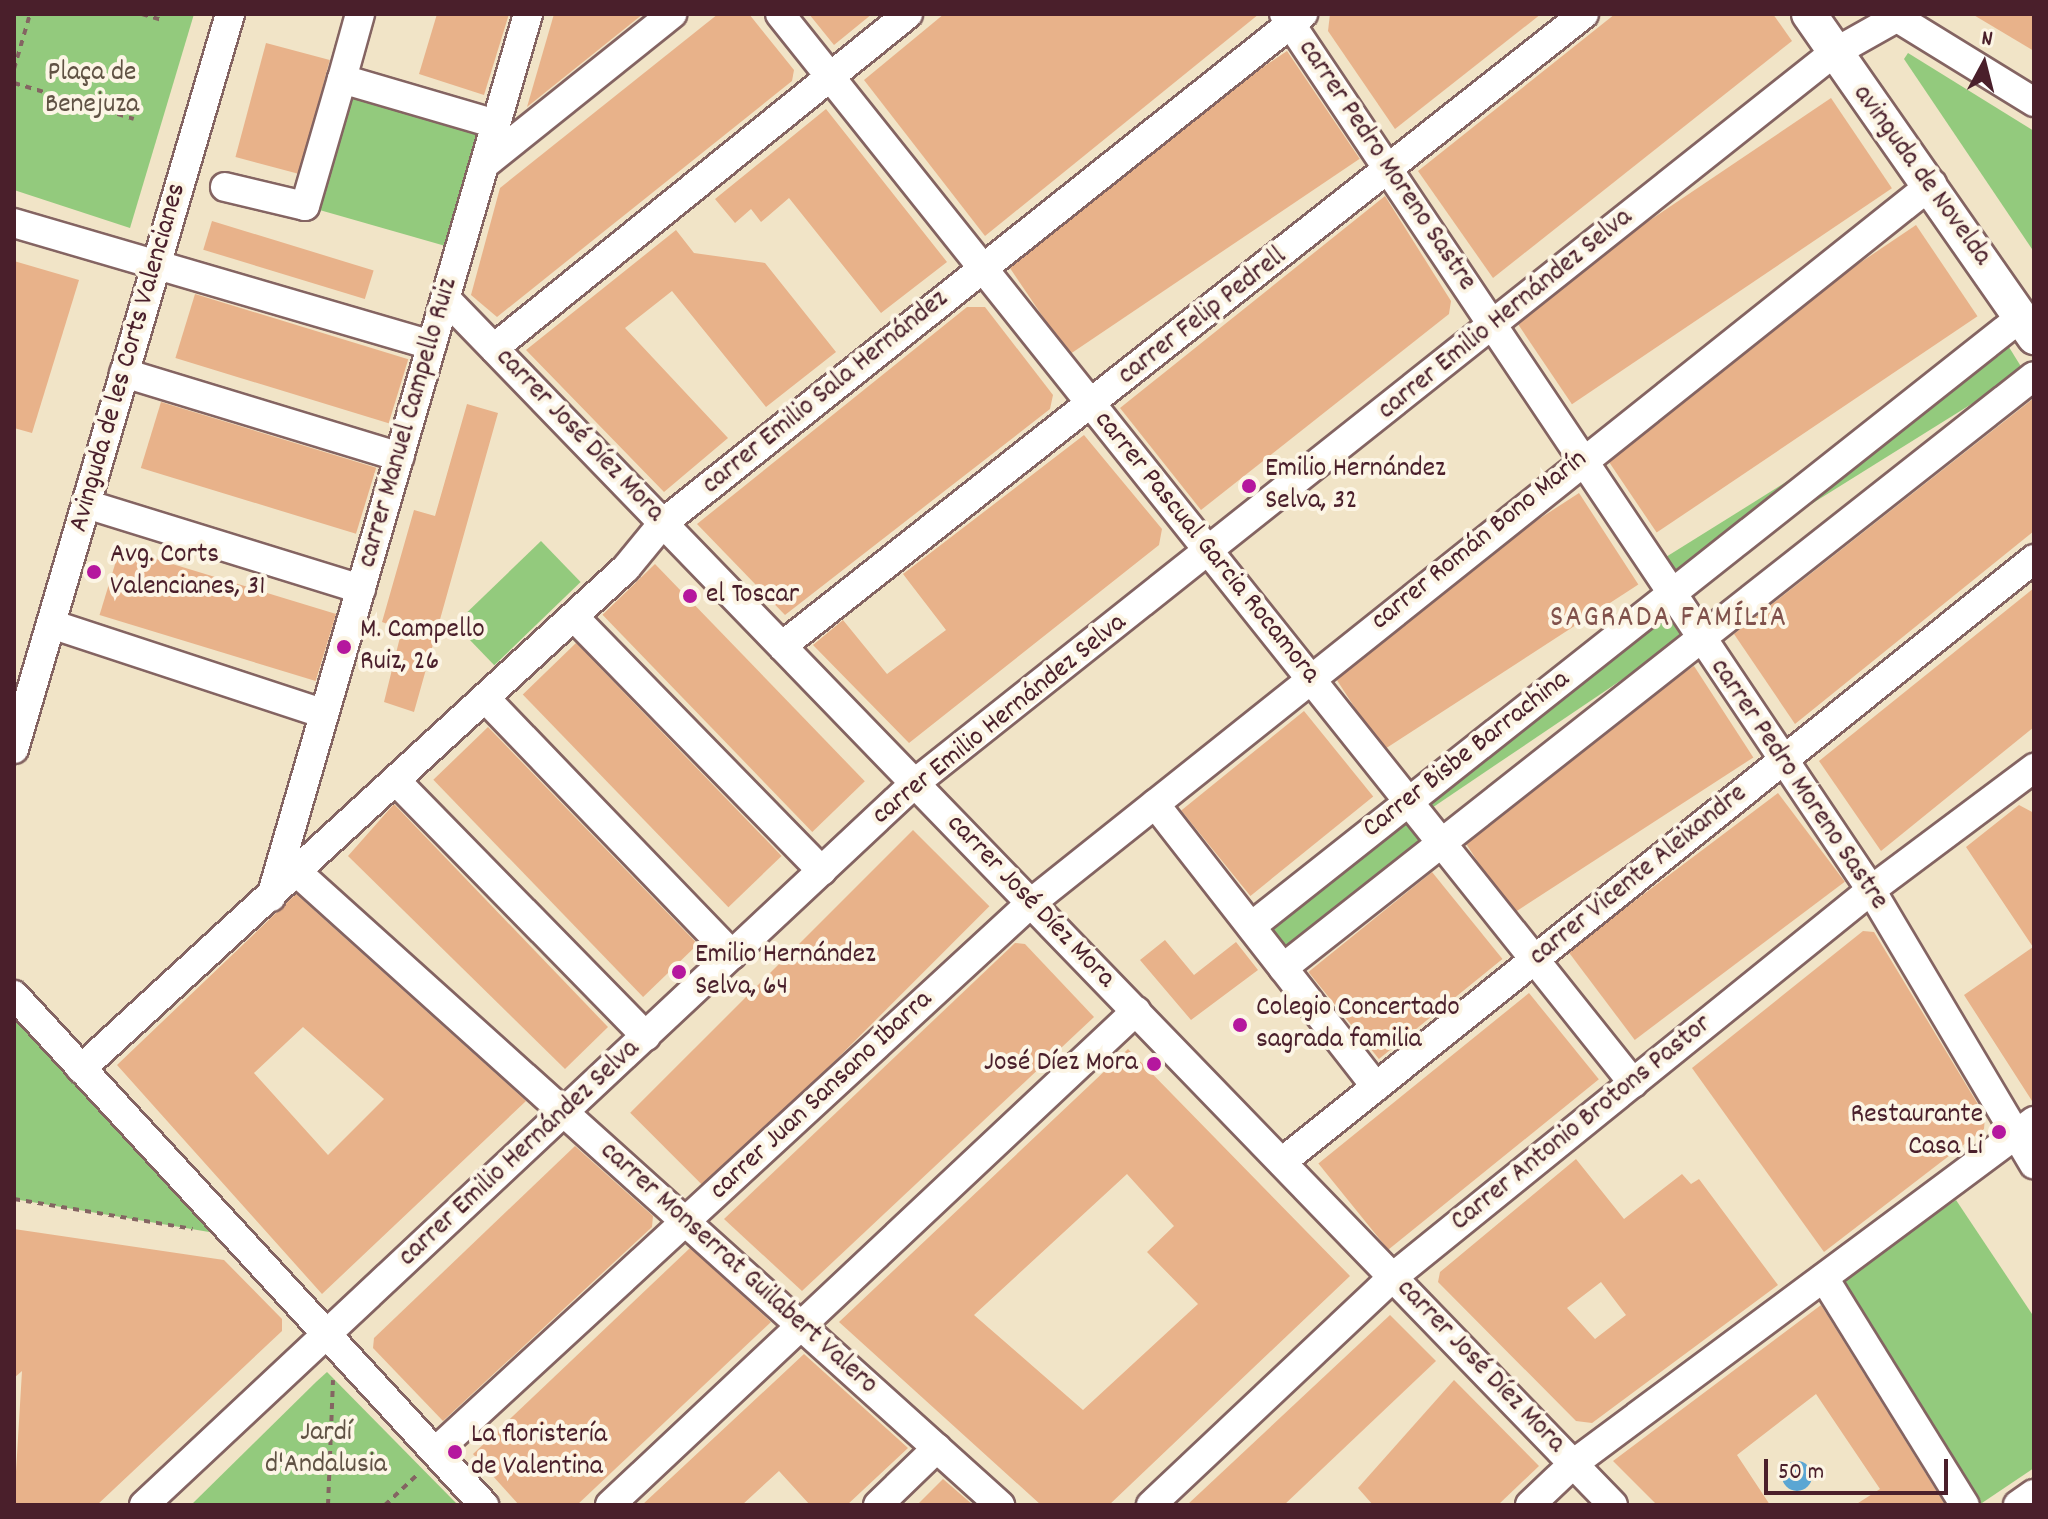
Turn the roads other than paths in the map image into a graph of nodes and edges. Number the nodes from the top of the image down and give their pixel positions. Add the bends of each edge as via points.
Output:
1 (230, 14) edge
2 (360, 14) edge
3 (528, 14) edge
4 (672, 14) edge
5 (780, 14) edge
6 (908, 14) edge
7 (1584, 14) edge
8 (1809, 14) edge
9 (1897, 15) edge
10 (1292, 17) edge
11 (1832, 54) junction
12 (830, 77) junction
13 (342, 79) junction
14 (2034, 102) edge
15 (496, 124) junction
16 (485, 164) junction
17 (1389, 171) junction
18 (1932, 184) junction
19 (225, 187) dead end
20 (14, 223) edge
21 (156, 265) junction
22 (983, 268) junction
23 (446, 299) junction
24 (1493, 325) junction
25 (2030, 331) edge
26 (432, 345) junction
27 (494, 348) junction
28 (124, 373) junction
29 (2034, 376) edge
30 (1091, 404) junction
31 (400, 457) junction
32 (1581, 458) junction
33 (86, 504) junction
34 (663, 523) junction
35 (1210, 553) junction
36 (2034, 559) edge
37 (361, 589) junction
38 (1674, 591) junction
39 (574, 617) junction
40 (51, 624) junction
41 (1700, 639) junction
42 (782, 646) junction
43 (1310, 679) junction
44 (486, 699) junction
45 (324, 714) junction
46 (14, 749) edge
47 (1784, 760) junction
48 (2032, 775) edge
49 (397, 782) junction
50 (915, 783) junction
51 (1410, 799) junction
52 (1155, 804) junction
53 (290, 831) junction
54 (1444, 845) junction
55 (306, 866) junction
56 (822, 871) junction
57 (1871, 890) junction
58 (271, 898) junction
59 (1031, 903) junction
60 (1253, 925) junction
61 (732, 955) junction
62 (1535, 960) junction
63 (1283, 968) junction
64 (14, 995) edge
65 (1136, 1011) junction
66 (646, 1036) junction
67 (81, 1069) junction
68 (1633, 1083) junction
69 (1376, 1087) junction
70 (564, 1112) junction
71 (2025, 1128) edge
72 (1282, 1162) junction
73 (2034, 1164) edge
74 (686, 1222) junction
75 (1393, 1277) junction
76 (1824, 1278) junction
77 (801, 1326) junction
78 (327, 1333) junction
79 (937, 1448) junction
80 (429, 1460) junction
81 (1573, 1464) junction
82 (2034, 1494) edge
83 (144, 1505) edge
84 (484, 1505) edge
85 (610, 1505) edge
86 (878, 1505) edge
87 (1000, 1505) edge
88 (1151, 1505) edge
89 (1530, 1505) edge
90 (1613, 1505) edge
91 (1965, 1505) edge
92 (2018, 1505) edge

1 - 21 street, Avinguda de les Corts Valencianes
2 - 13 street
3 - 15 street, carrer Manuel Campello Ruiz
4 - 16 street
5 - 12 street, carrer Pascual Garcia Rocamora
6 - 12 street
7 - 17 street, carrer Felip Pedrell
8 - 11 main road, avinguda de Novelda
9 - 11 street, carrer Emilio Hernández Selva
9 - 14 street
10 - 17 street, carrer Pedro Moreno Sastre
10 - 22 street, carrer Emilio Sala Hernández
11 - 18 main road, avinguda de Novelda
11 - 24 street, carrer Emilio Hernández Selva
12 - 22 street, carrer Pascual Garcia Rocamora
12 - 27 street
13 - 15 street
13 - 19 street via 305,206
15 - 16 street, carrer Manuel Campello Ruiz
16 - 23 street, carrer Manuel Campello Ruiz
17 - 24 street, carrer Pedro Moreno Sastre
17 - 30 street, carrer Felip Pedrell
18 - 25 main road, avinguda de Novelda
18 - 32 street, carrer Román Bono Marín
20 - 21 street
21 - 26 street
21 - 28 street, Avinguda de les Corts Valencianes
22 - 30 street, carrer Pascual Garcia Rocamora
22 - 34 street, carrer Emilio Sala Hernández
23 - 26 street, carrer Manuel Campello Ruiz
23 - 27 street, carrer José Díez Mora
24 - 32 street, carrer Pedro Moreno Sastre
24 - 35 street, carrer Emilio Hernández Selva
25 - 38 street, Carrer Bisbe Barrachina
26 - 31 street, carrer Manuel Campello Ruiz
27 - 34 street, carrer José Díez Mora
28 - 31 street
28 - 33 street, Avinguda de les Corts Valencianes
29 - 41 street, Carrer Bisbe Barrachina
30 - 35 street, carrer Pascual Garcia Rocamora
30 - 42 street, carrer Felip Pedrell
31 - 37 street, carrer Manuel Campello Ruiz
32 - 38 street, carrer Pedro Moreno Sastre
32 - 43 street, carrer Román Bono Marín
33 - 37 street
33 - 40 street, Avinguda de les Corts Valencianes
34 - 39 street, carrer Emilio Sala Hernández
34 - 42 street, carrer José Díez Mora
35 - 43 street, carrer Pascual Garcia Rocamora
35 - 50 street, carrer Emilio Hernández Selva
36 - 47 street, carrer Vicente Aleixandre
37 - 45 street, carrer Manuel Campello Ruiz
38 - 41 street, carrer Pedro Moreno Sastre
38 - 51 street, Carrer Bisbe Barrachina
39 - 44 street, carrer Emilio Sala Hernández
39 - 56 street
40 - 45 street via 275,707
40 - 46 street, Avinguda de les Corts Valencianes
41 - 47 street, carrer Pedro Moreno Sastre
41 - 54 street, Carrer Bisbe Barrachina
42 - 50 street, carrer José Díez Mora
43 - 51 street, carrer Pascual Garcia Rocamora
43 - 52 street, carrer Román Bono Marín
44 - 49 street, carrer Emilio Sala Hernández
44 - 61 street
45 - 53 street, carrer Manuel Campello Ruiz
47 - 57 street, carrer Pedro Moreno Sastre
47 - 62 street, carrer Vicente Aleixandre
48 - 57 street, Carrer Antonio Brotons Pastor
49 - 55 street, carrer Emilio Sala Hernández
49 - 66 street
50 - 56 street, carrer Emilio Hernández Selva
50 - 59 street, carrer José Díez Mora
51 - 54 street, carrer Pascual Garcia Rocamora
51 - 60 street, Carrer Bisbe Barrachina
52 - 59 street, carrer Román Bono Marín
52 - 60 street
53 - 55 street
53 - 58 street, carrer Manuel Campello Ruiz
54 - 62 street, carrer Pascual Garcia Rocamora
54 - 63 street, Carrer Bisbe Barrachina
55 - 58 street, carrer Emilio Sala Hernández
55 - 70 street, carrer Monserrat Guilabert Valero
56 - 61 street, carrer Emilio Hernández Selva
57 - 68 street, Carrer Antonio Brotons Pastor
57 - 71 street, carrer Pedro Moreno Sastre
58 - 67 street, carrer Emilio Sala Hernández
59 - 65 street, carrer José Díez Mora
59 - 74 street, carrer Juan Sansano Ibarra
60 - 63 street
61 - 66 street, carrer Emilio Hernández Selva
62 - 68 street, carrer Pascual Garcia Rocamora
62 - 69 street, carrer Vicente Aleixandre
63 - 69 street
64 - 67 street
65 - 72 street, carrer José Díez Mora
65 - 77 street
66 - 70 street, carrer Emilio Hernández Selva
67 - 78 street
68 - 75 street, Carrer Antonio Brotons Pastor
69 - 72 street, carrer Vicente Aleixandre
70 - 74 street, carrer Monserrat Guilabert Valero
70 - 78 street, carrer Emilio Hernández Selva
71 - 73 street, carrer Pedro Moreno Sastre
71 - 76 street
72 - 75 street, carrer José Díez Mora
74 - 77 street, carrer Monserrat Guilabert Valero
74 - 80 street, carrer Juan Sansano Ibarra
75 - 81 street, carrer José Díez Mora
75 - 88 street, Carrer Antonio Brotons Pastor
76 - 81 street
76 - 91 street
77 - 79 street, carrer Monserrat Guilabert Valero
77 - 85 street
78 - 80 street
78 - 83 street, carrer Emilio Hernández Selva
79 - 86 street
79 - 87 street, carrer Monserrat Guilabert Valero
80 - 84 street
81 - 89 street
81 - 90 street, carrer José Díez Mora
82 - 92 street

